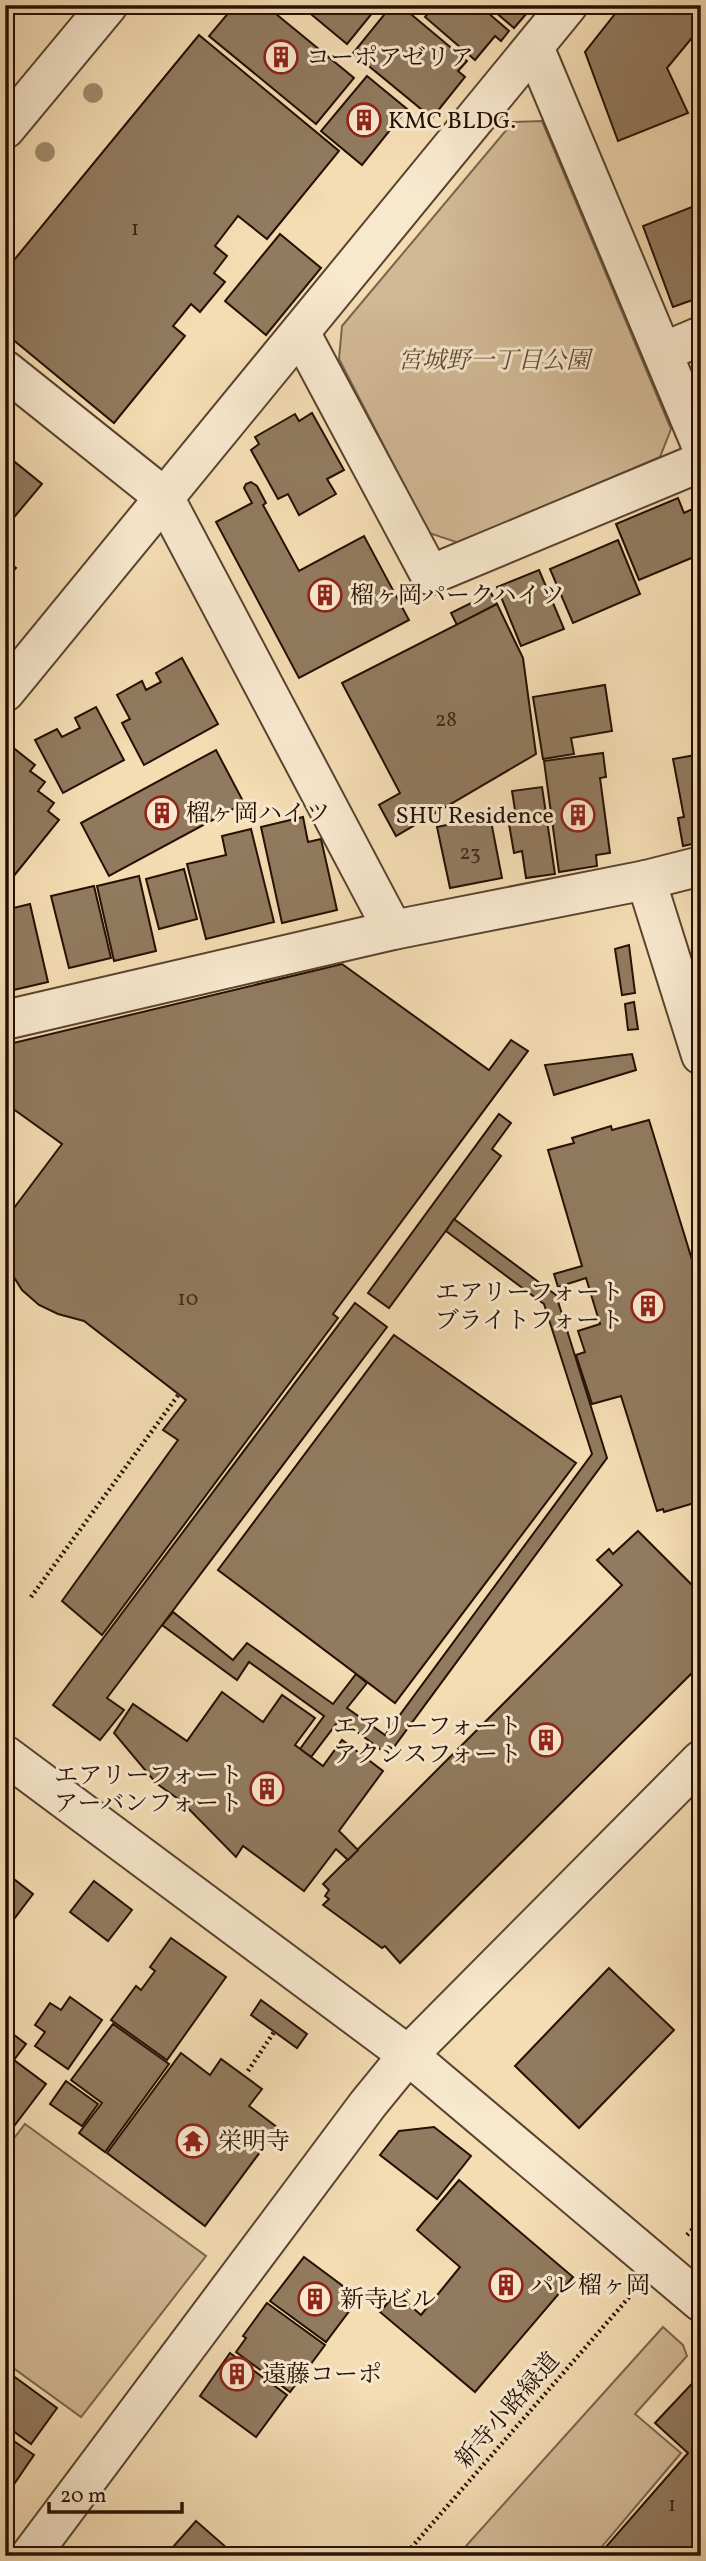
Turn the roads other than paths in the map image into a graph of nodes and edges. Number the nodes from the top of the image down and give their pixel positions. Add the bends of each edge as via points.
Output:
1 (108, 5) edge
2 (568, 5) edge
3 (534, 47) junction
4 (5, 129) edge
5 (301, 334) junction
6 (701, 336) edge
7 (663, 352) junction
8 (5, 370) edge
9 (701, 445) edge
10 (701, 462) edge
11 (164, 496) junction
12 (5, 692) edge
13 (701, 866) edge
14 (646, 880) junction
15 (393, 930) junction
16 (5, 1020) edge
17 (701, 1055) edge
18 (5, 1755) edge
19 (701, 1760) edge
20 (408, 2055) junction
21 (701, 2302) edge
22 (30, 2556) edge

1 - 4 street
2 - 3 street
3 - 5 street
3 - 7 street
5 - 10 street via 430,575
5 - 11 street
6 - 7 street
7 - 9 street
8 - 11 street
11 - 12 street
11 - 15 street
13 - 14 street
14 - 15 street
14 - 17 street
15 - 16 street
18 - 20 street
19 - 20 street
20 - 21 street
20 - 22 street

